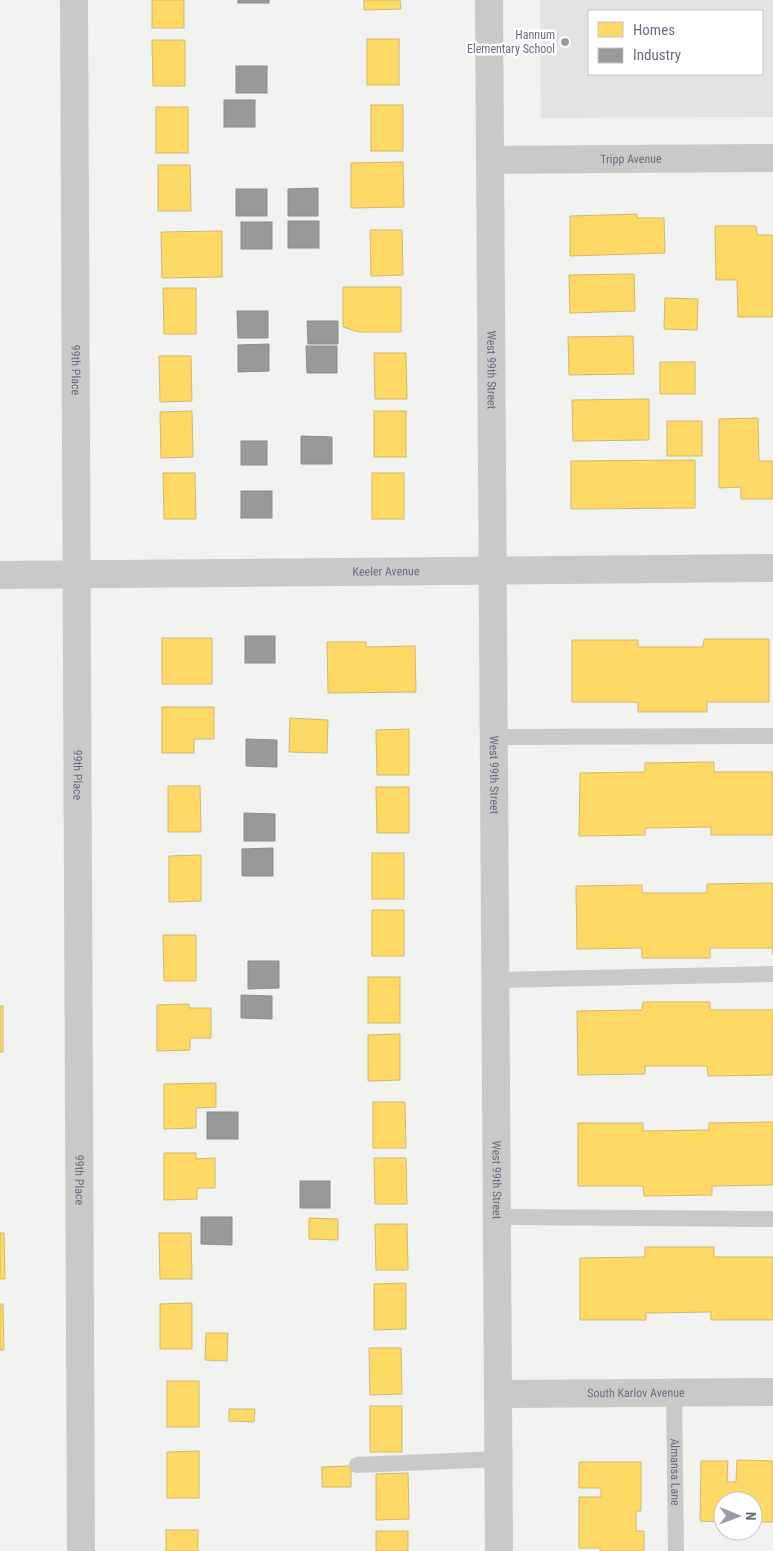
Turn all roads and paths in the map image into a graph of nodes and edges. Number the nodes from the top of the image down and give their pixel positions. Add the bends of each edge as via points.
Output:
1 (74, 0) edge
2 (489, 0) edge
3 (773, 158) edge
4 (490, 160) junction
5 (773, 568) edge
6 (494, 570) junction
7 (78, 574) junction
8 (0, 575) edge
9 (773, 736) edge
10 (494, 737) junction
11 (773, 974) edge
12 (496, 980) junction
13 (497, 1217) junction
14 (773, 1219) edge
15 (773, 1392) edge
16 (674, 1393) junction
17 (498, 1394) junction
18 (499, 1459) junction
19 (357, 1465) dead end
20 (82, 1551) edge
21 (499, 1551) edge
22 (676, 1551) edge

1 - 7 street, 99th Place
2 - 4 street, West 99th Street
3 - 4 street, Tripp Avenue
4 - 6 street, West 99th Street
5 - 6 street, Keeler Avenue
6 - 7 street, Keeler Avenue
6 - 10 street, West 99th Street
7 - 8 street, Keeler Avenue
7 - 20 street, 99th Place
9 - 10 lane
10 - 12 street, West 99th Street
11 - 12 lane
12 - 13 street, West 99th Street
13 - 14 lane
13 - 17 street, West 99th Street
15 - 16 street, South Karlov Avenue
16 - 17 street, South Karlov Avenue
16 - 22 lane, Almansa Lane
17 - 18 street, West 99th Street
18 - 19 lane
18 - 21 street, West 99th Street

